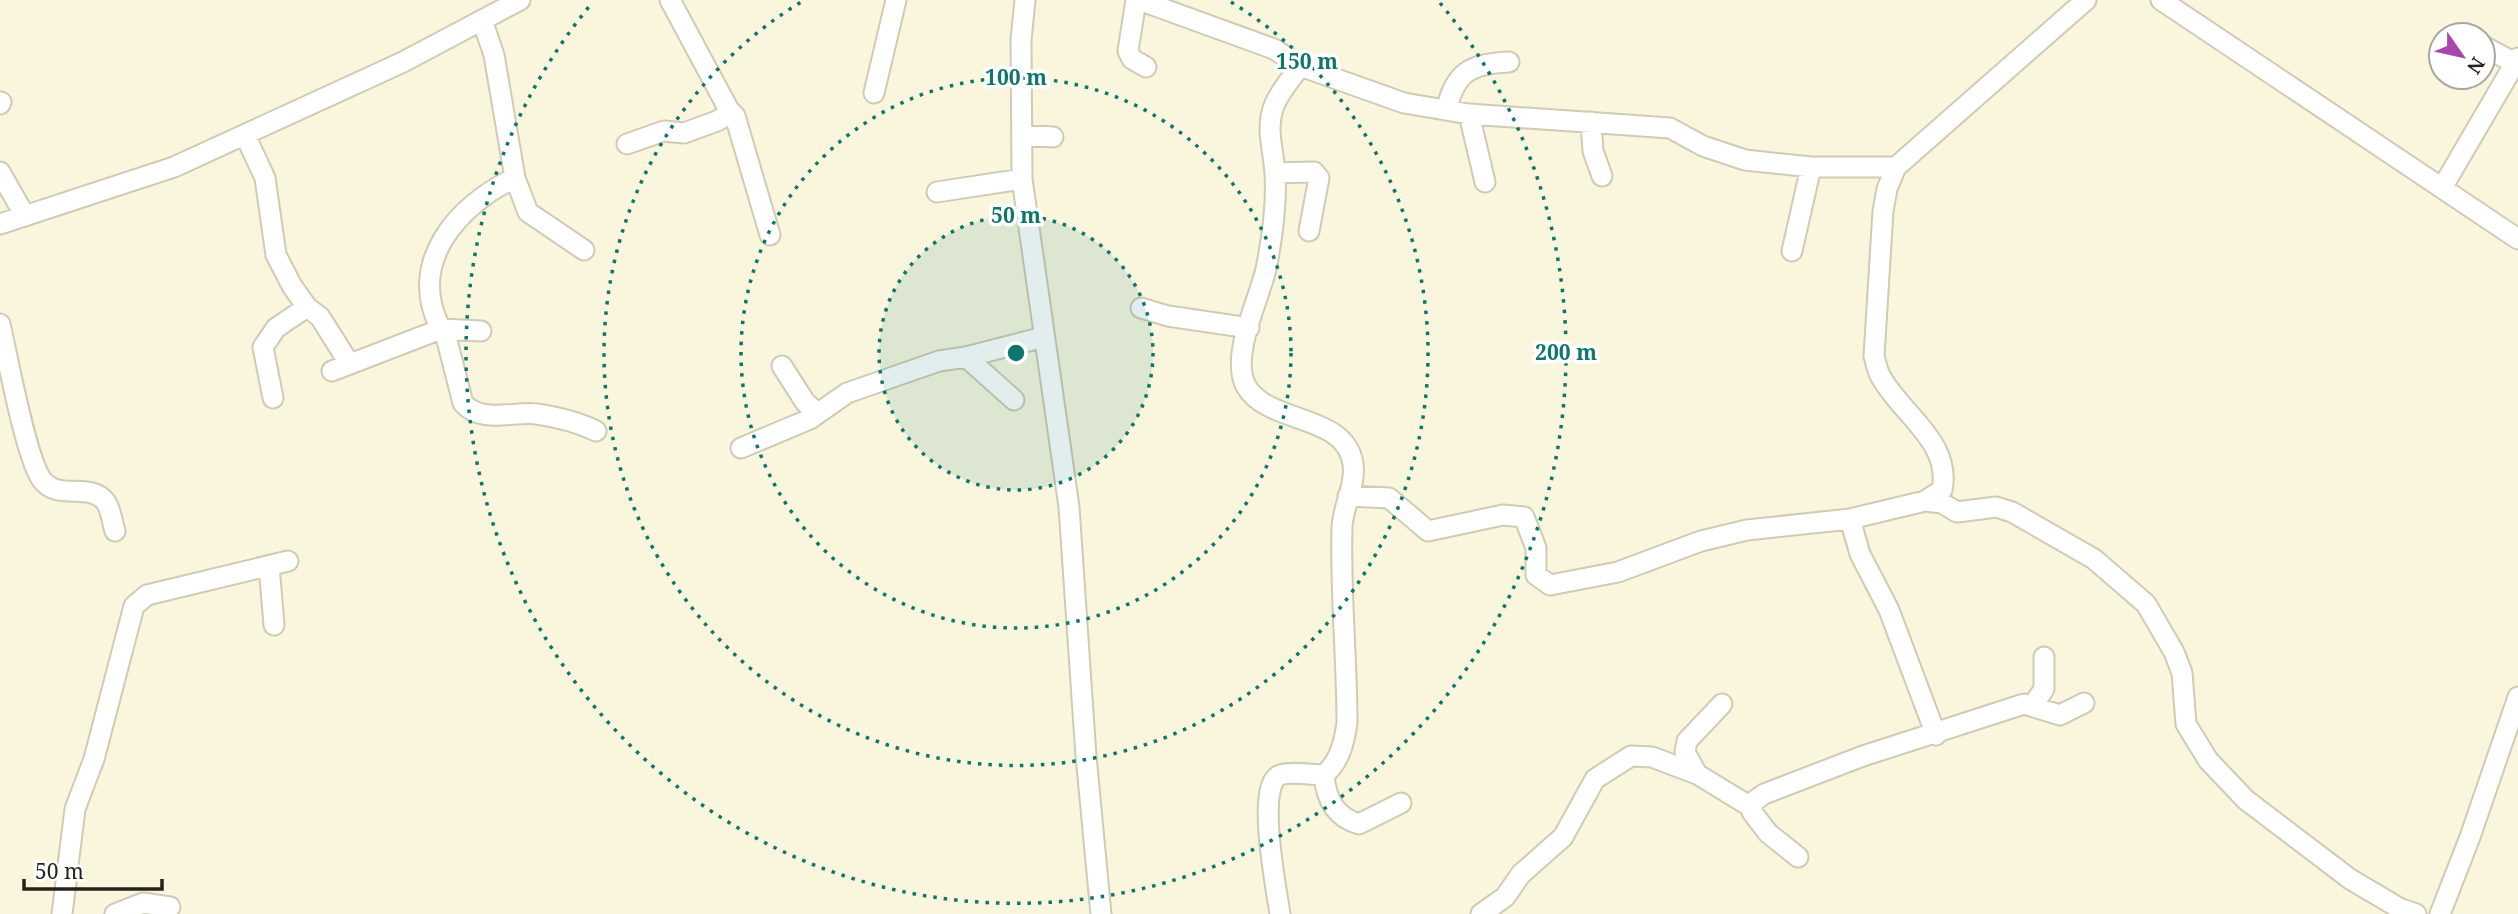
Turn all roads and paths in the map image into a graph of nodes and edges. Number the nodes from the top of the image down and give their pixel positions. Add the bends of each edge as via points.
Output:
1 (520, 0) edge
2 (670, 0) edge
3 (897, 0) edge
4 (1025, 0) edge
5 (1138, 0) edge
6 (2086, 0) edge
7 (2161, 0) edge
8 (482, 20) junction
9 (2497, 52) edge
10 (2517, 60) edge
11 (1508, 62) dead end
12 (1300, 66) junction
13 (1146, 67) dead end
14 (874, 93) dead end
15 (729, 110) junction
16 (1446, 110) junction
17 (1469, 114) junction
18 (1591, 122) junction
19 (245, 135) junction
20 (1022, 135) junction
21 (1053, 136) dead end
22 (627, 144) dead end
23 (1811, 167) junction
24 (1896, 167) junction
25 (0, 172) edge
26 (1275, 173) junction
27 (1602, 176) dead end
28 (515, 177) junction
29 (1022, 179) junction
30 (1485, 182) dead end
31 (2442, 188) junction
32 (937, 192) dead end
33 (25, 216) junction
34 (0, 224) edge
35 (1309, 231) dead end
36 (770, 235) dead end
37 (2518, 239) edge
38 (584, 250) dead end
39 (1792, 251) dead end
40 (307, 307) junction
41 (1141, 308) dead end
42 (0, 324) edge
43 (1249, 328) junction
44 (443, 329) junction
45 (481, 331) dead end
46 (1044, 337) junction
47 (966, 357) junction
48 (782, 366) dead end
49 (273, 398) dead end
50 (1014, 400) dead end
51 (817, 412) junction
52 (596, 431) dead end
53 (741, 448) dead end
54 (1348, 496) junction
55 (1925, 501) junction
56 (1850, 519) junction
57 (115, 531) dead end
58 (274, 625) dead end
59 (2044, 657) dead end
60 (2518, 697) edge
61 (2084, 703) dead end
62 (1722, 704) dead end
63 (2033, 705) junction
64 (1936, 735) junction
65 (1697, 774) junction
66 (1324, 775) junction
67 (1401, 803) dead end
68 (1751, 807) junction
69 (1798, 857) dead end
70 (170, 907) dead end
71 (62, 914) edge
72 (115, 914) edge
73 (1101, 914) edge
74 (1280, 914) edge
75 (1481, 914) edge
76 (2416, 914) edge
77 (2440, 914) edge

1 - 8 street
2 - 15 street
3 - 14 street
4 - 20 street
5 - 12 street via 1274,49
5 - 13 street via 1128,51
6 - 24 street
7 - 31 street
8 - 19 street
8 - 28 street via 494,55
9 - 10 street
10 - 31 street
11 - 16 street via 1468,70 1452,86
12 - 16 street via 1404,103
12 - 26 street via 1274,106 1269,132
15 - 22 street via 718,121 684,133 664,131
15 - 36 street via 735,117
16 - 17 street
17 - 18 street
17 - 30 street
18 - 23 street via 1670,128 1703,146 1745,160
18 - 27 street via 1593,152
19 - 33 street via 174,167
19 - 40 street via 265,178 276,255
20 - 21 street
20 - 29 street
23 - 24 street
23 - 39 street
24 - 55 street via 1883,211 1874,356 1880,377 1921,426 1942,462 1942,490
25 - 33 street
26 - 35 street via 1314,172 1319,178
26 - 43 street via 1266,268
28 - 38 street via 527,212
28 - 44 street via 475,200 436,252 430,271 429,306
29 - 32 street
29 - 46 street
31 - 37 street
33 - 34 street
40 - 44 street via 320,317 341,367
40 - 49 street via 276,328 264,347
41 - 43 street
42 - 57 street via 41,479 53,489 94,492 107,502
43 - 54 street via 1240,369 1247,388 1263,402 1322,427 1345,444 1354,478
44 - 45 street
44 - 52 street via 467,408 483,415 539,414
46 - 47 street
46 - 73 street via 1069,506
47 - 50 street
47 - 51 street via 939,360 847,394
48 - 51 street
51 - 53 street
54 - 56 street via 1389,498 1428,530 1503,515 1524,517 1536,548 1536,575 1550,585 1618,572 1700,541 1747,530
54 - 66 street via 1342,523 1347,723 1334,766
55 - 56 street
55 - 76 street via 1958,512 1996,507 2012,512 2094,559 2146,604 2174,652 2182,673 2186,724 2208,761 2246,800 2350,879
56 - 64 street via 1860,554 1889,610
58 - 71 street via 272,585 278,563 148,595 134,606 94,759 75,809
59 - 63 street via 2044,689
60 - 77 street
61 - 63 street via 2060,716
62 - 65 street via 1687,741 1685,752
63 - 64 street via 2024,704
64 - 68 street via 1863,756 1764,794
65 - 68 street
65 - 75 street via 1652,757 1631,756 1613,767 1595,779 1563,837 1521,874 1505,897
66 - 67 street via 1325,793 1338,814 1350,822 1359,824
66 - 74 street via 1280,775 1273,780 1268,796 1270,848
68 - 69 street via 1768,833
70 - 72 street via 143,903

